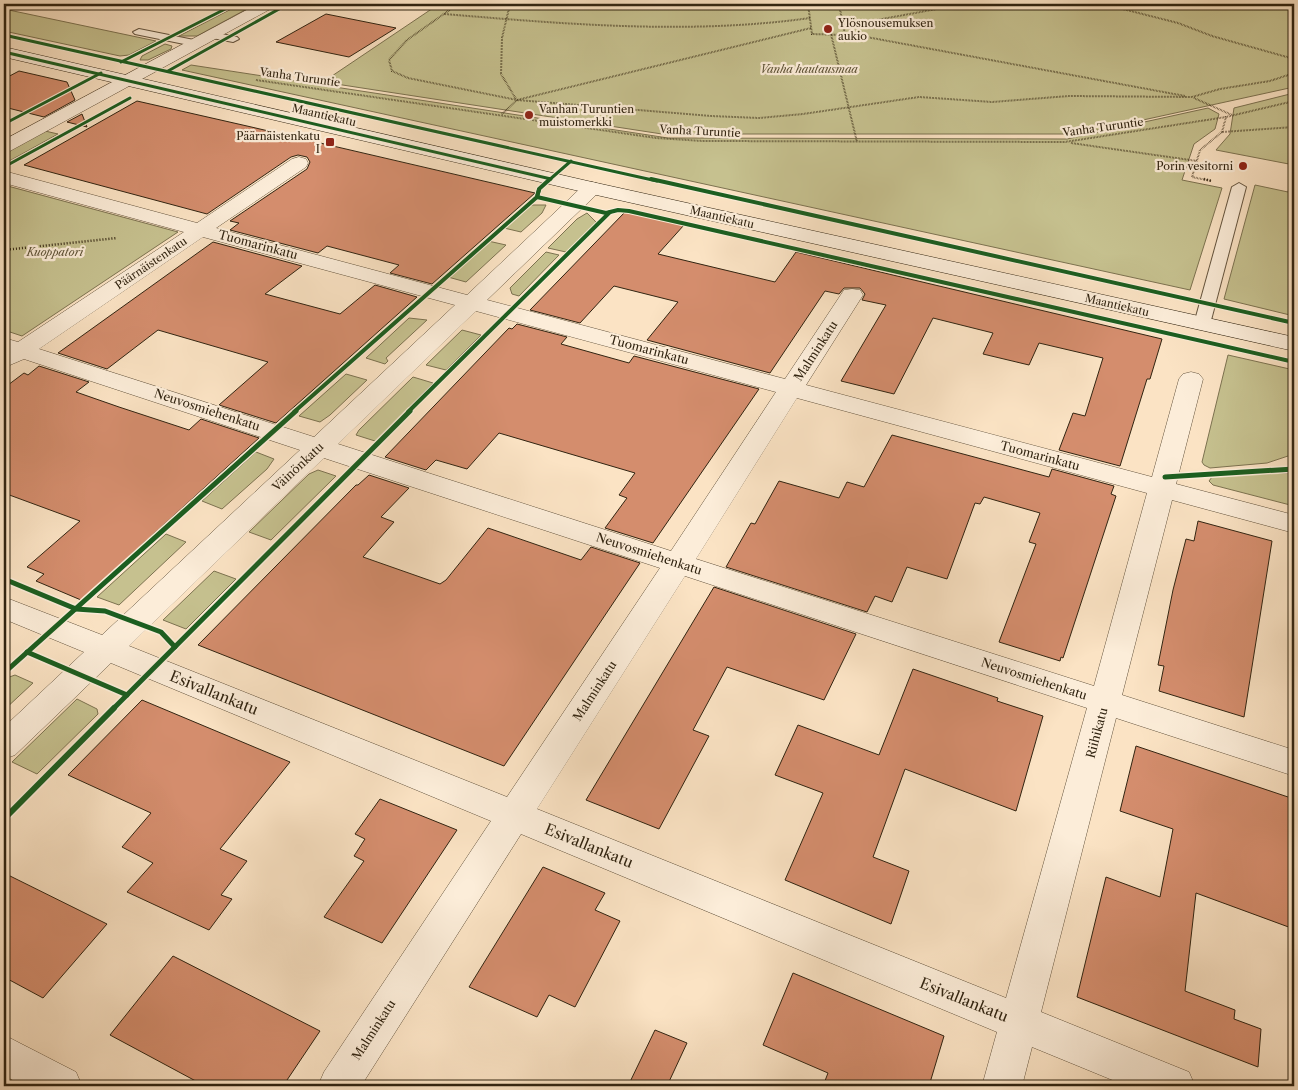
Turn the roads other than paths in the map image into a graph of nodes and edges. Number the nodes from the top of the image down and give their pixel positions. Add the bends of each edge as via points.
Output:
1 (268, 4) edge
2 (139, 32) dead end
3 (211, 34) junction
4 (233, 39) dead end
5 (194, 44) junction
6 (4, 52) edge
7 (129, 80) junction
8 (4, 147) edge
9 (299, 162) dead end
10 (4, 177) edge
11 (1239, 187) road end
12 (592, 188) junction
13 (200, 230) junction
14 (852, 295) dead end
15 (473, 303) junction
16 (1202, 324) junction
17 (1294, 344) edge
18 (10, 353) edge
19 (1192, 380) dead end
20 (791, 389) junction
21 (320, 447) junction
22 (1162, 488) junction
23 (1294, 524) edge
24 (678, 563) junction
25 (4, 607) edge
26 (107, 650) junction
27 (1105, 702) junction
28 (4, 746) edge
29 (1294, 763) edge
30 (514, 815) junction
31 (1019, 1022) junction
32 (4, 1054) edge
33 (62, 1086) edge
34 (338, 1086) edge
35 (1002, 1086) edge
36 (1174, 1086) edge

1 - 3 street
2 - 5 lane
3 - 4 lane
3 - 5 street
5 - 7 street
6 - 7 street, Maantiekatu
7 - 8 street
7 - 12 street, Maantiekatu
9 - 13 street, Päärnäistenkatu
10 - 13 street, Tuomarinkatu
11 - 16 lane
12 - 15 street, Väinönkatu
12 - 16 street, Maantiekatu
13 - 15 street, Tuomarinkatu
13 - 18 street, Päärnäistenkatu
14 - 20 street, Malminkatu
15 - 20 street, Tuomarinkatu
15 - 21 street, Väinönkatu
16 - 17 street, Maantiekatu
18 - 21 street, Neuvosmiehenkatu
19 - 22 street, Riihikatu
20 - 22 street, Tuomarinkatu
20 - 24 street, Malminkatu
21 - 24 street, Neuvosmiehenkatu
21 - 26 street, Väinönkatu
22 - 23 street, Tuomarinkatu
22 - 27 street, Riihikatu
24 - 27 street, Neuvosmiehenkatu
24 - 30 street, Malminkatu
25 - 26 street, Esivallankatu
26 - 28 street, Väinönkatu
26 - 30 street, Esivallankatu
27 - 29 street, Neuvosmiehenkatu
27 - 31 street, Riihikatu
30 - 31 street, Esivallankatu
30 - 34 street, Malminkatu
31 - 35 street, Riihikatu
31 - 36 street, Esivallankatu
32 - 33 street

